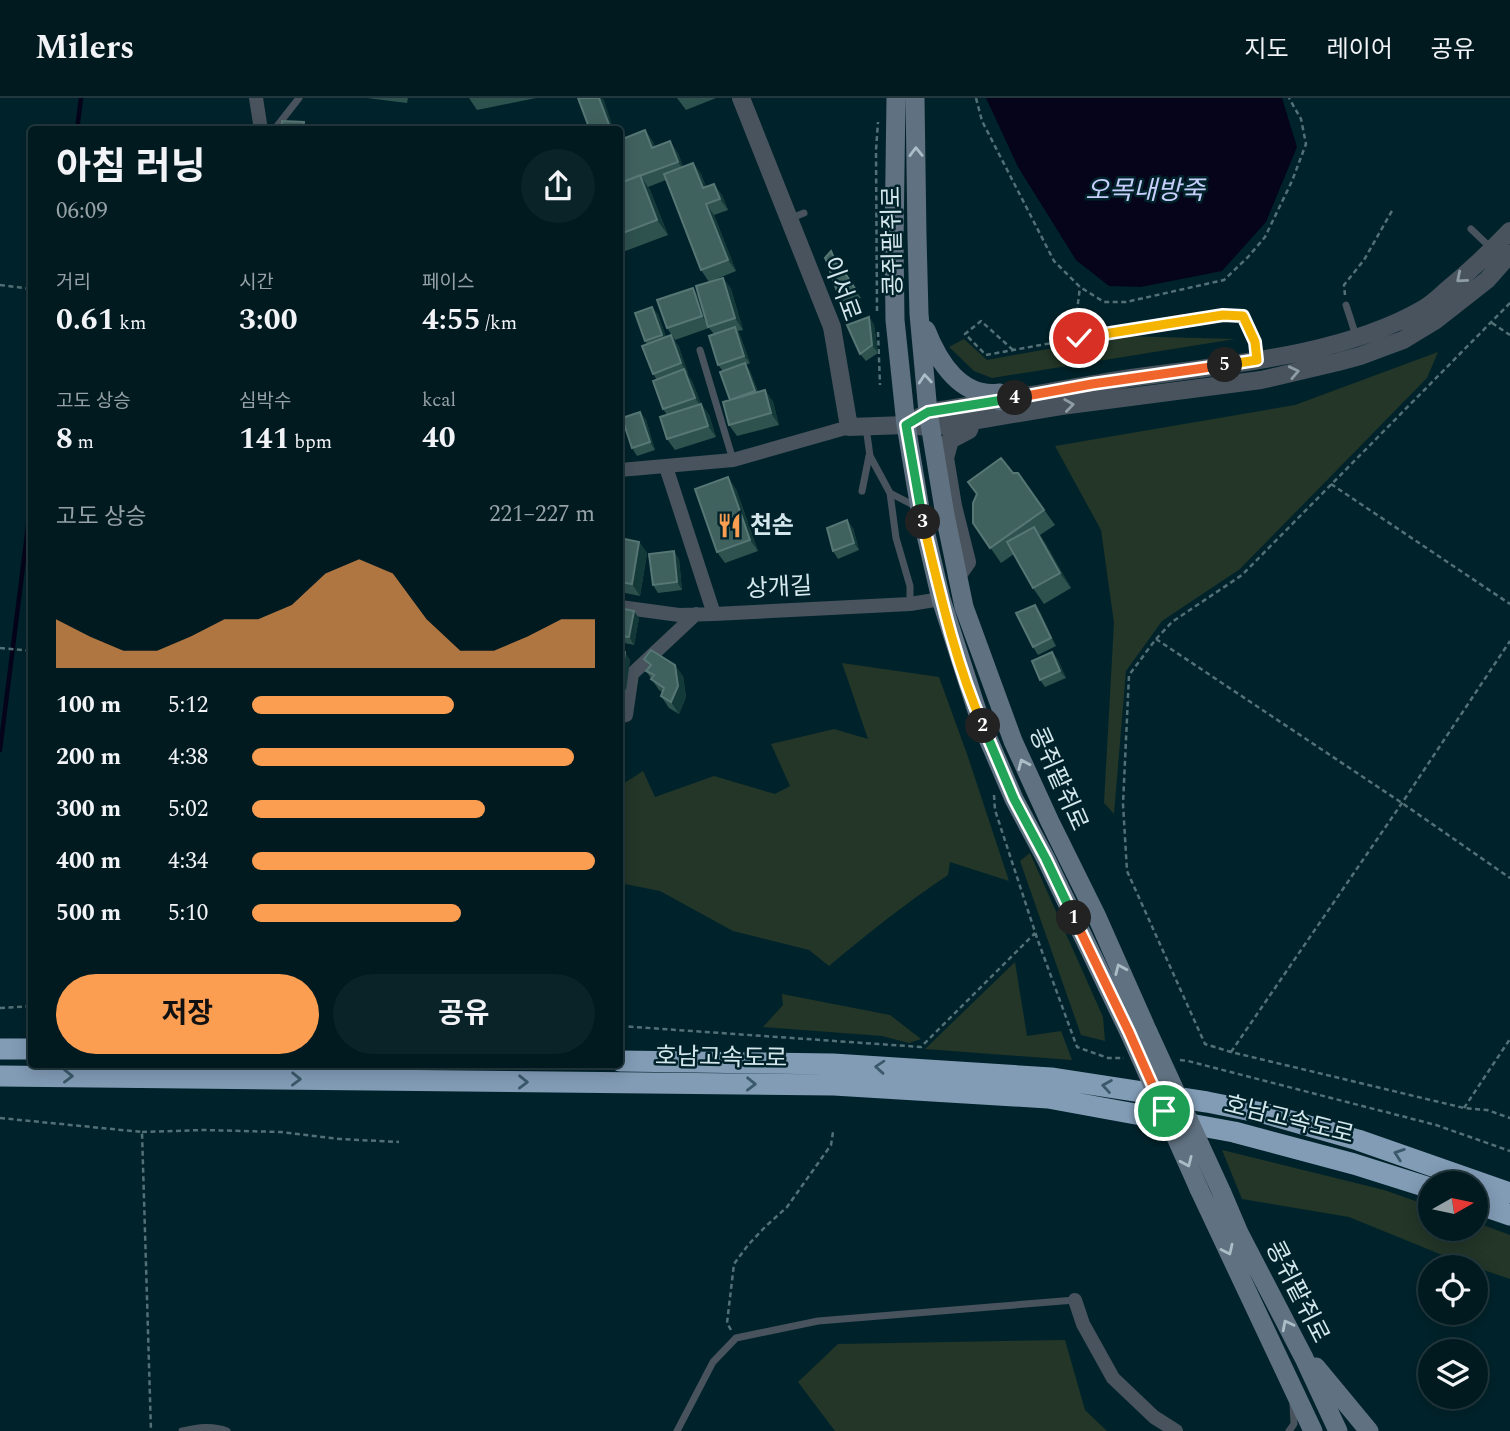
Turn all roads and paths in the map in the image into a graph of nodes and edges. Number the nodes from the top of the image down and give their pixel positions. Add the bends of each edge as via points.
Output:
1 (256, 98) edge
2 (299, 98) edge
3 (741, 98) edge
4 (896, 98) edge
5 (915, 98) edge
6 (976, 98) edge
7 (1289, 98) edge
8 (260, 126) edge
9 (277, 126) edge
10 (1393, 209) dead end
11 (1471, 229) dead end
12 (1510, 231) edge
13 (1501, 252) edge
14 (0, 285) edge
15 (1080, 287) junction
16 (28, 288) edge
17 (1510, 303) edge
18 (1346, 305) joint
19 (919, 314) junction
20 (1491, 323) junction
21 (1510, 335) edge
22 (1356, 337) junction
23 (1079, 338) junction
24 (700, 350) dead end
25 (1013, 350) junction
26 (1257, 360) junction
27 (1224, 365) junction
28 (1227, 385) junction
29 (1000, 401) junction
30 (928, 420) junction
31 (972, 421) junction
32 (906, 425) junction
33 (858, 427) junction
34 (870, 456) junction
35 (733, 460) junction
36 (666, 467) junction
37 (623, 470) edge
38 (1331, 484) junction
39 (862, 491) dead end
40 (890, 493) junction
41 (920, 509) junction
42 (957, 576) junction
43 (941, 598) junction
44 (910, 604) junction
45 (1510, 604) edge
46 (623, 607) edge
47 (696, 614) junction
48 (714, 614) junction
49 (1156, 639) junction
50 (1510, 641) edge
51 (2, 648) edge
52 (28, 651) edge
53 (623, 716) edge
54 (993, 787) dead end
55 (1402, 803) junction
56 (1510, 878) edge
57 (1035, 933) junction
58 (28, 1006) edge
59 (0, 1008) edge
60 (623, 1027) edge
61 (1138, 1032) junction
62 (1510, 1039) edge
63 (0, 1049) edge
64 (28, 1049) edge
65 (1231, 1052) junction
66 (1135, 1059) dead end
67 (1174, 1060) dead end
68 (623, 1061) edge
69 (0, 1076) edge
70 (1464, 1108) junction
71 (0, 1118) edge
72 (1510, 1118) edge
73 (142, 1132) junction
74 (833, 1132) dead end
75 (399, 1142) dead end
76 (1510, 1151) edge
77 (1418, 1184) edge
78 (1510, 1193) edge
79 (1488, 1207) edge
80 (1510, 1215) edge
81 (1075, 1300) joint
82 (736, 1338) junction
83 (1304, 1358) junction
84 (1292, 1386) junction
85 (151, 1431) edge
86 (182, 1431) edge
87 (227, 1431) edge
88 (677, 1431) edge
89 (1176, 1431) edge
90 (1289, 1431) edge
91 (1313, 1431) edge
92 (1338, 1431) edge
93 (1369, 1431) edge

1 - 8 street
2 - 9 lane
3 - 33 street, 이서로 via 796,216
4 - 32 main road, 콩쥐팥쥐로 via 895,320
19 -> 5 main road, 콩쥐팥쥐로
6 - 15 path via 982,121 1054,261
7 - 15 path via 1301,119 1306,144 1265,237 1224,280 1126,302 1104,302
10 - 18 path via 1344,285
11 - 13 lane
12 - 13 street
13 -> 22 street via 1479,263 1425,308
28 -> 13 street via 1338,362 1403,340 1487,280
14 - 16 path
15 - 23 path
17 - 20 path
18 - 22 lane
19 - 29 main road via 942,364 965,387 1000,393
30 -> 19 main road, 콩쥐팥쥐로
20 - 21 path
20 - 38 path
22 - 26 street
23 - 25 path
23 - 26 path via 1223,315 1243,316 1255,342
24 - 35 lane
25 - 25 path via 986,355 965,334 981,321
26 - 27 street
27 - 28 street
27 - 29 street
31 -> 28 street
29 - 30 street
30 - 31 street
30 - 32 street
30 - 42 main road, 콩쥐팥쥐로
31 - 42 street via 969,430 950,440 945,458 967,562
32 - 33 street
32 - 41 main road, 콩쥐팥쥐로
33 - 34 lane
33 - 35 street
34 - 39 lane
34 - 40 lane
35 - 36 street
36 - 37 street
36 - 48 street
38 - 45 path
38 - 49 path via 1242,575 1172,622
40 - 41 lane
40 - 44 lane
41 - 43 main road, 콩쥐팥쥐로
61 -> 42 main road, 콩쥐팥쥐로 via 1097,918 1013,741
43 - 44 street, 상개길
43 - 61 main road, 콩쥐팥쥐로 via 984,729 1014,799
44 - 48 street, 상개길
46 - 47 street, 상개길
47 - 48 street, 상개길
47 - 53 street via 632,674
49 - 55 path
49 - 65 path via 1129,675 1123,804 1127,871 1205,1044
50 - 55 path
51 - 52 path
54 - 57 path via 995,810
55 - 56 path
55 - 65 path
57 - 60 path via 921,1047
57 - 66 path via 1077,1047 1108,1058
58 - 59 path
83 -> 61 main road, 콩쥐팥쥐로, bridge
61 -> 84 main road, 콩쥐팥쥐로, bridge via 1199,1189
62 - 70 path
63 - 64 highway
65 - 70 path
67 - 76 path via 1436,1125
78 -> 68 highway, 호남고속도로 via 1267,1114 1051,1077 833,1063
69 -> 77 highway, 호남고속도로 via 834,1085 1048,1098 1234,1132
70 - 72 path
71 - 73 path
73 - 75 path via 281,1132
73 - 85 path
74 - 82 path via 831,1145 787,1207 734,1264 727,1323
79 - 80 highway
81 - 82 lane via 818,1321
81 - 89 street via 1113,1378
82 - 88 lane via 713,1362
83 - 92 main road, 콩쥐팥쥐로
83 - 93 main road via 1318,1368
84 - 90 lane via 1294,1424
84 - 91 main road, 콩쥐팥쥐로
86 - 87 lane via 203,1427

